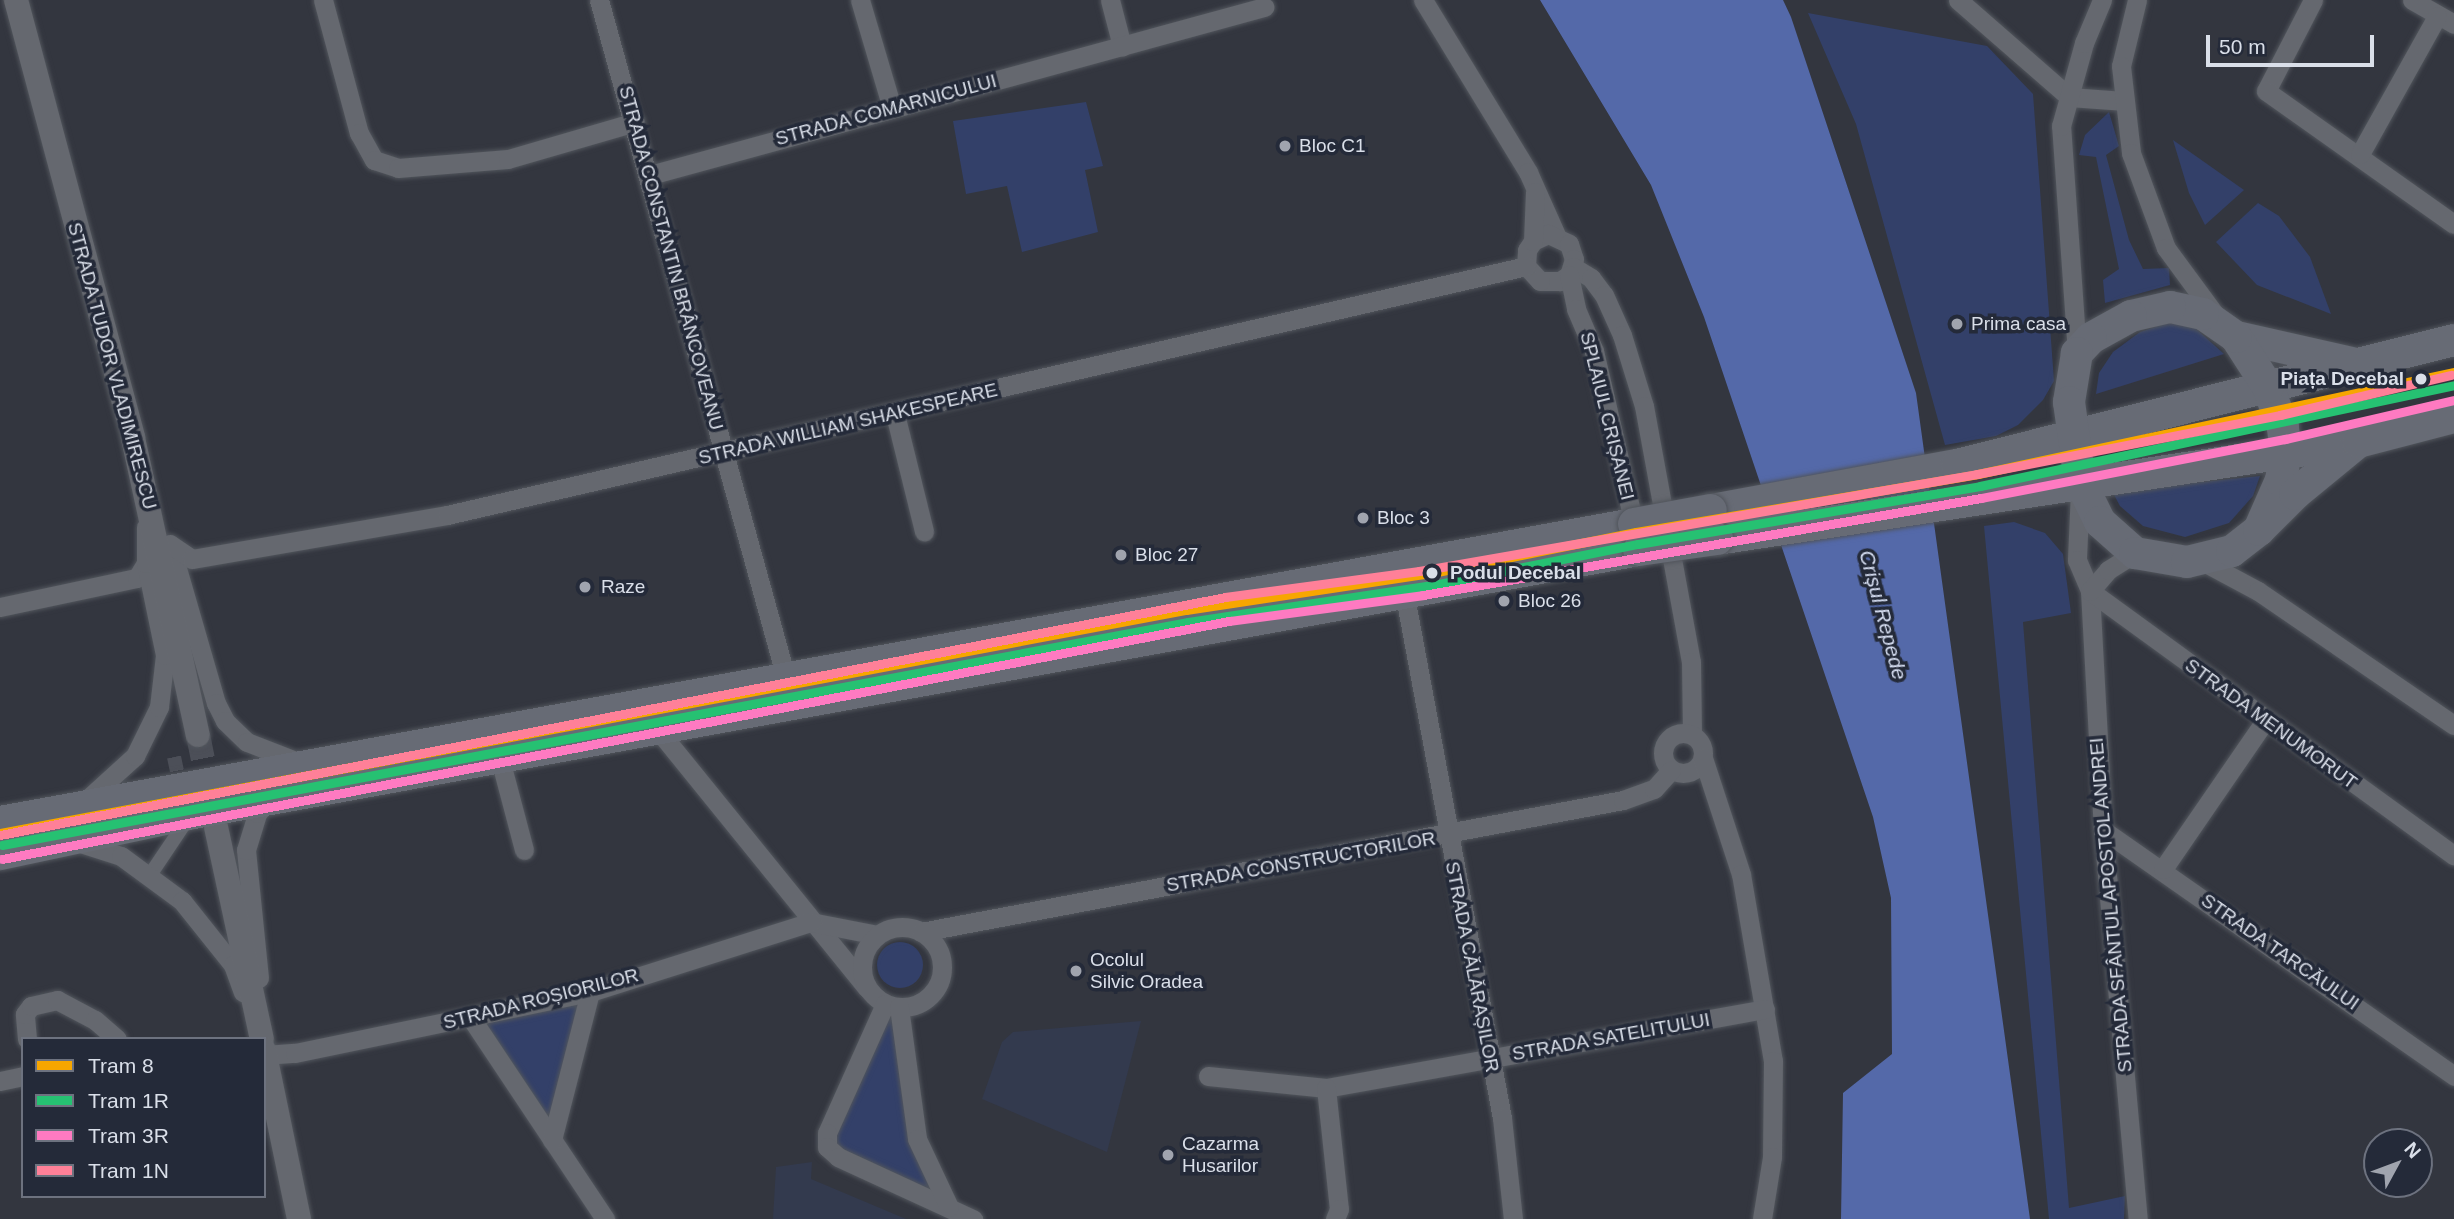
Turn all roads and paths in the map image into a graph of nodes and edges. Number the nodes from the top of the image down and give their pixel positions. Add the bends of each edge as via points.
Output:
1 (16, 0) edge
2 (323, 0) edge
3 (599, 0) edge
4 (860, 0) edge
5 (1110, 0) edge
6 (1423, 0) edge
7 (2102, 0) edge
8 (2137, 0) edge
9 (2313, 0) edge
10 (2412, 0) edge
11 (1960, 4) edge
12 (1264, 7) dead end
13 (2445, 20) edge
14 (1122, 46) junction
15 (2069, 97) junction
16 (2125, 101) junction
17 (892, 108) junction
18 (635, 122) junction
19 (2360, 154) junction
20 (650, 174) junction
21 (1535, 184) junction
22 (2454, 224) edge
23 (1556, 235) junction
24 (1533, 241) junction
25 (1526, 266) junction
26 (1571, 271) junction
27 (1550, 284) junction
28 (1576, 309) junction
29 (2236, 337) junction
30 (2454, 340) edge
31 (2077, 353) junction
32 (2361, 364) junction
33 (2268, 387) junction
34 (895, 414) junction
35 (2454, 417) edge
36 (2073, 435) junction
37 (2358, 442) junction
38 (724, 452) junction
39 (2286, 453) junction
40 (2080, 481) junction
41 (151, 513) junction
42 (2259, 530) junction
43 (924, 531) dead end
44 (1637, 537) junction
45 (171, 545) junction
46 (2135, 553) junction
47 (197, 558) junction
48 (2204, 562) junction
49 (146, 563) junction
50 (180, 577) junction
51 (1404, 591) junction
52 (2090, 591) junction
53 (0, 607) edge
54 (786, 678) junction
55 (2266, 719) junction
56 (2454, 725) edge
57 (657, 730) junction
58 (198, 735) tunnel mouth
59 (1692, 735) junction
60 (1703, 758) junction
61 (500, 759) junction
62 (308, 766) junction
63 (1671, 770) junction
64 (270, 800) junction
65 (76, 809) junction
66 (187, 820) dead end
67 (0, 822) edge
68 (216, 827) tunnel mouth
69 (2104, 830) junction
70 (1447, 836) junction
71 (66, 841) junction
72 (524, 850) dead end
73 (0, 854) edge
74 (2454, 855) edge
75 (2163, 869) junction
76 (149, 876) junction
77 (811, 922) junction
78 (921, 932) junction
79 (877, 935) junction
80 (867, 988) junction
81 (590, 992) junction
82 (892, 1006) junction
83 (1765, 1009) junction
84 (471, 1018) junction
85 (27, 1037) edge
86 (115, 1037) edge
87 (256, 1037) edge
88 (257, 1037) edge
89 (260, 1037) edge
90 (266, 1044) edge
91 (1490, 1060) junction
92 (266, 1075) edge
93 (21, 1076) edge
94 (1208, 1076) dead end
95 (2454, 1076) edge
96 (0, 1081) edge
97 (1326, 1088) junction
98 (552, 1140) junction
99 (949, 1207) junction
100 (299, 1219) edge
101 (605, 1219) edge
102 (973, 1219) edge
103 (1335, 1219) edge
104 (1513, 1219) edge
105 (1762, 1219) edge
106 (2138, 1219) edge

1 - 41 street, STRADA TUDOR VLADIMIRESCU
2 - 18 street via 359,133 374,160 398,168 508,159
3 - 18 street, STRADA CONSTANTIN BRÂNCOVEANU
4 - 17 street
5 - 14 street
6 - 21 street, SPLAIUL CRIȘANEI
7 - 15 street
8 - 16 street via 2121,66
9 - 19 street via 2266,91
10 - 13 street
11 - 15 street
12 - 14 street, STRADA COMARNICULUI
13 - 19 street
14 - 17 street, STRADA COMARNICULUI
15 - 16 street
15 - 31 street via 2061,126 2062,165
16 - 29 street via 2130,153 2166,248 2188,282
17 - 20 street, STRADA COMARNICULUI
18 - 20 street, STRADA CONSTANTIN BRÂNCOVEANU
19 - 22 street
20 - 38 street, STRADA CONSTANTIN BRÂNCOVEANU
21 - 23 street, SPLAIUL CRIȘANEI
21 - 24 street
23 - 24 street
23 - 26 street, SPLAIUL CRIȘANEI via 1573,251
24 - 25 street
25 - 27 street, SPLAIUL CRIȘANEI via 1531,275
25 - 34 street, STRADA WILLIAM SHAKESPEARE
26 - 27 street
26 - 28 street, SPLAIUL CRIȘANEI
26 - 59 street via 1591,278 1604,295 1644,406 1691,662
27 - 28 street, SPLAIUL CRIȘANEI
28 - 44 street, SPLAIUL CRIȘANEI via 1594,351
29 - 31 main road via 2203,314 2169,307 2107,326
29 - 32 main road
29 - 33 main road
30 - 32 main road
31 - 36 main road via 2069,402
32 - 33 main road
33 - 36 main road
33 - 39 main road via 2283,427
34 - 38 street, STRADA WILLIAM SHAKESPEARE
34 - 43 street
35 - 37 main road
36 - 40 main road
36 - 44 main road, bridge
37 - 39 main road
37 - 42 main road
38 - 47 street, STRADA WILLIAM SHAKESPEARE via 447,515
38 - 54 street, STRADA CONSTANTIN BRÂNCOVEANU
39 - 40 main road
39 - 42 main road via 2281,480
40 - 44 main road, bridge via 1964,503
40 - 46 main road via 2100,522
40 - 52 street, STRADA SFÂNTUL APOSTOL ANDREI via 2077,560
41 - 45 street
41 - 49 street via 145,531
41 - 58 street, STRADA TUDOR VLADIMIRESCU
42 - 48 main road via 2232,551
44 - 51 main road
44 - 54 main road
45 - 47 street via 181,555
45 - 50 street
46 - 48 main road via 2166,561
46 - 52 street via 2108,570
47 - 50 street
48 - 56 street via 2258,591
49 - 53 street via 137,578
49 - 65 street via 166,655 159,707 135,756
50 - 62 street via 225,721 247,742
51 - 57 main road
51 - 70 street, STRADA CĂLĂRAȘILOR
52 - 55 street, STRADA MENUMORUT
52 - 69 street, STRADA SFÂNTUL APOSTOL ANDREI
54 - 62 main road
55 - 74 street, STRADA MENUMORUT
55 - 75 street
57 - 61 main road
57 - 77 street
59 - 60 street via 1702,744
59 - 63 street via 1679,733 1667,740 1662,752
60 - 63 street via 1690,773
60 - 83 street via 1741,874
61 - 64 main road
61 - 72 street
62 - 65 main road
63 - 70 street, STRADA CONSTRUCTORILOR via 1654,789 1631,798
64 - 71 main road
64 - 89 street via 251,826 245,864 264,1012
65 - 67 main road
66 - 76 street
68 - 88 street
69 - 75 street, STRADA TARCĂULUI
69 - 106 street, STRADA SFÂNTUL APOSTOL ANDREI
70 - 78 street, STRADA CONSTRUCTORILOR
70 - 91 street, STRADA CĂLĂRAȘILOR
71 - 73 main road
71 - 76 street via 102,848
75 - 95 street, STRADA TARCĂULUI
76 - 87 street via 183,901 233,965
77 - 79 street
77 - 80 street
77 - 81 street, STRADA ROȘIORILOR
78 - 79 street via 900,926
78 - 82 street via 940,954 941,976 921,1003
79 - 80 street via 863,955
80 - 82 street
81 - 84 street, STRADA ROȘIORILOR
81 - 98 street
82 - 99 street via 917,1139
82 - 99 street via 827,1133 827,1147 838,1157
83 - 91 street, STRADA SATELITULUI
83 - 105 street via 1775,1108
84 - 90 street, STRADA ROȘIORILOR
84 - 98 street
85 - 86 street via 25,1014 31,1006 57,1000 95,1020
91 - 97 street, STRADA SATELITULUI
91 - 104 street, STRADA CĂLĂRAȘILOR via 1502,1118
92 - 100 street
93 - 96 street
94 - 97 street, STRADA SATELITULUI
97 - 103 street via 1339,1209
98 - 101 street
99 - 102 street

